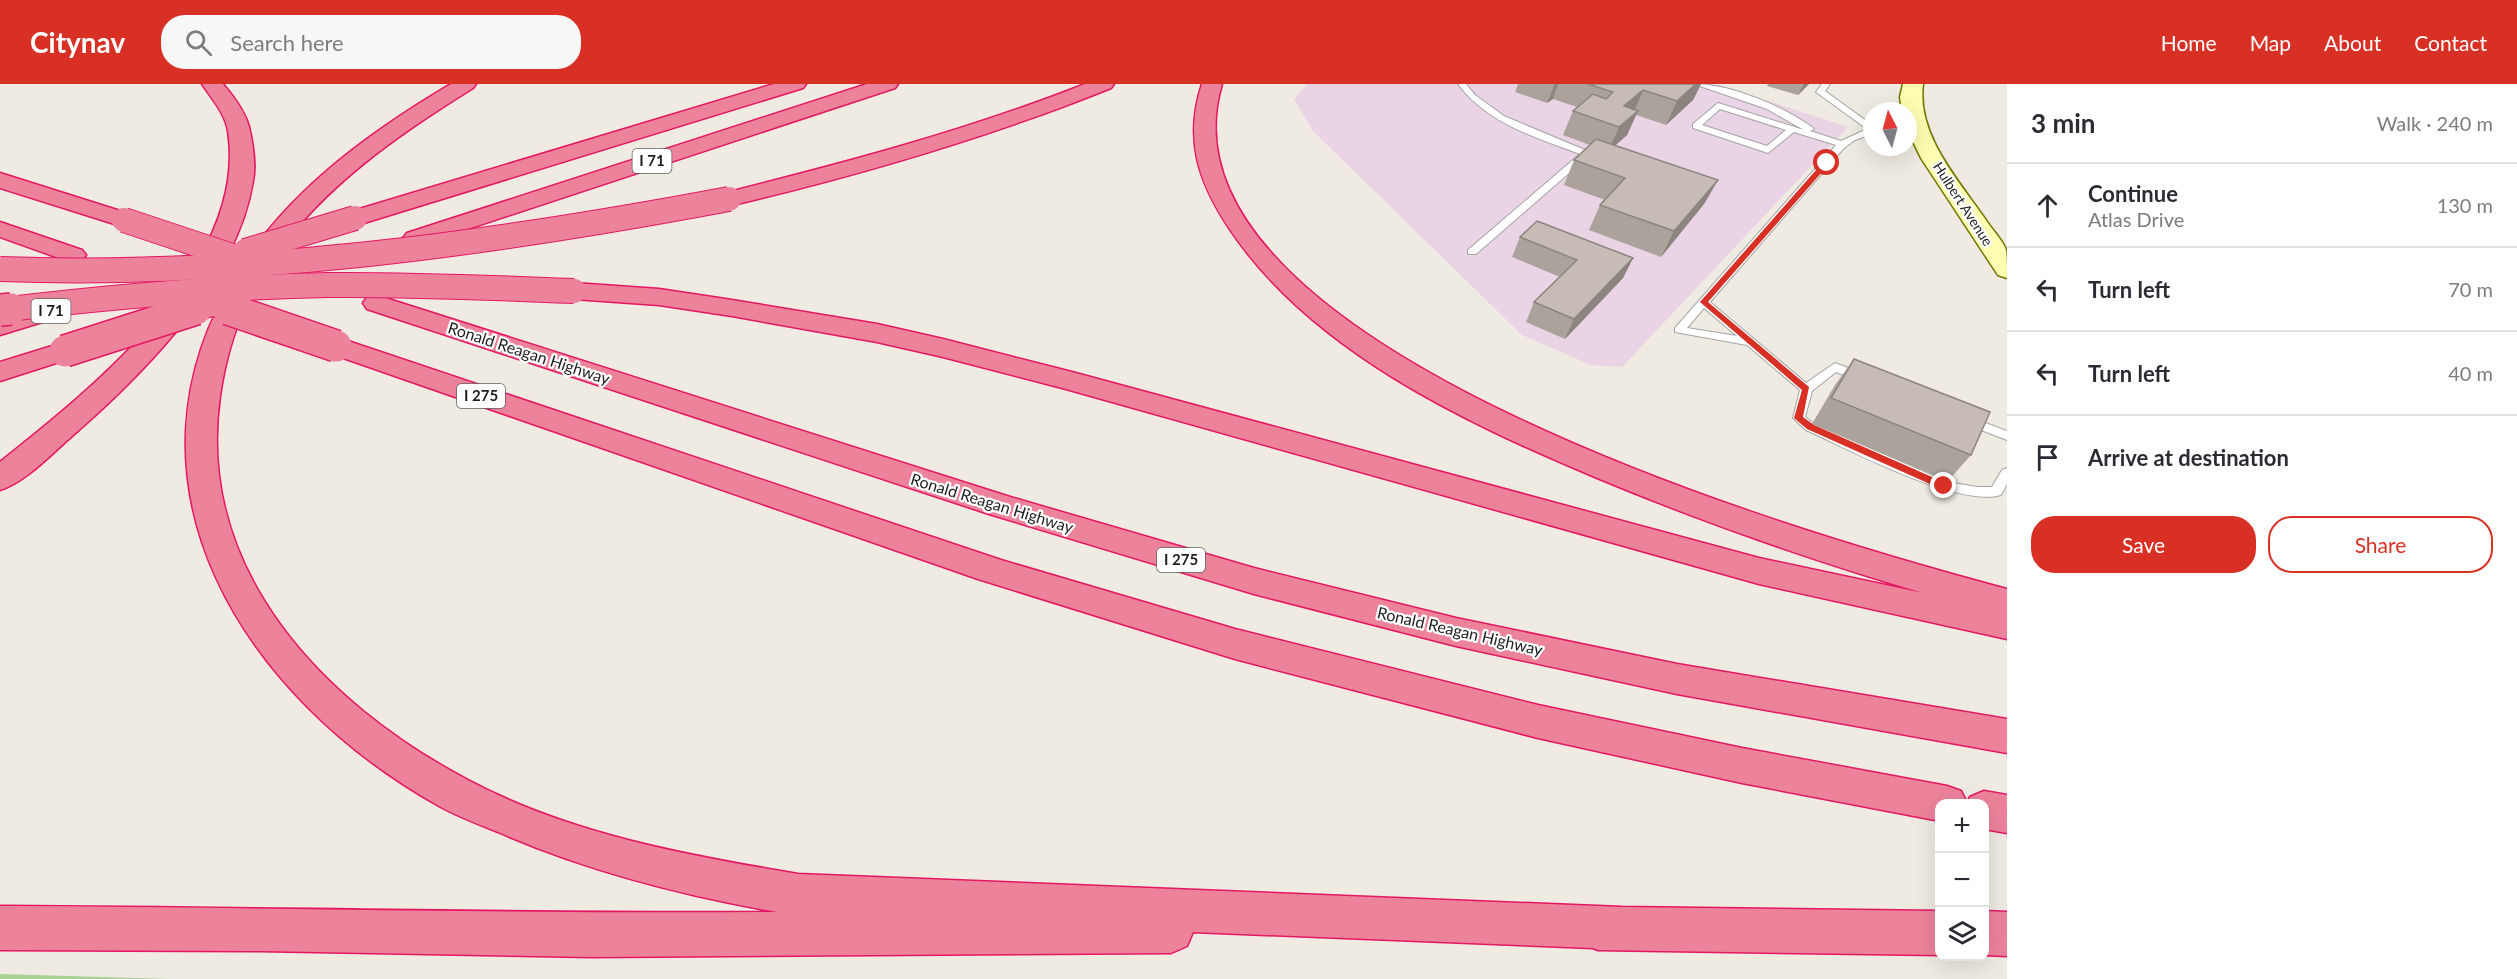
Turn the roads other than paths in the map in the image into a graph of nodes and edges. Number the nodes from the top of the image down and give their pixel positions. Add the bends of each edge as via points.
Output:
1 (212, 84) edge
2 (466, 84) edge
3 (796, 84) edge
4 (888, 84) edge
5 (1104, 84) edge
6 (1212, 84) edge
7 (1462, 84) edge
8 (1698, 84) edge
9 (1826, 84) edge
10 (1913, 84) edge
11 (1912, 102) edge
12 (1863, 123) edge
13 (1793, 129) junction
14 (1863, 132) edge
15 (1818, 136) junction
16 (1917, 138) edge
17 (1841, 144) junction
18 (0, 180) edge
19 (0, 230) edge
20 (1472, 252) dead end
21 (0, 269) edge
22 (2007, 270) edge
23 (1704, 302) junction
24 (0, 310) edge
25 (0, 327) edge
26 (1751, 342) junction
27 (0, 372) edge
28 (1876, 383) edge
29 (1806, 389) junction
30 (1957, 416) edge
31 (2007, 436) edge
32 (2007, 473) edge
33 (0, 479) edge
34 (2007, 603) edge
35 (2007, 625) edge
36 (2007, 736) edge
37 (1935, 802) edge
38 (1989, 811) edge
39 (2007, 814) edge
40 (1619, 927) junction
41 (0, 928) edge
42 (1935, 933) edge
43 (1989, 933) edge
44 (2007, 934) edge

1 - 33 highway via 228,104 243,153 240,189 216,257 179,311 121,373
2 - 40 highway via 404,122 346,165 276,237 250,272 228,312 205,389 200,425 203,491 210,525 225,564 264,633 301,677 366,737 455,794 539,832 647,865 798,895
3 - 25 highway, I 71, bridge
4 - 27 highway, I 71, bridge
5 - 21 highway, bridge via 944,143 729,199 610,222 407,251 283,262 188,268
6 - 34 highway via 1205,101 1202,136 1223,200 1259,252 1297,292 1391,364 1509,429 1669,496 1870,565
7 - 20 lane via 1473,99 1524,131 1587,153
8 - 15 lane via 1789,116
9 - 12 lane via 1820,92
10 - 11 main road, Hulbert Avenue
13 - 13 lane via 1718,106 1696,126 1768,150
13 - 15 lane
14 - 17 lane
15 - 17 lane
16 - 22 main road, Hulbert Avenue
17 - 23 lane
18 - 36 highway, Ronald Reagan Highway / I 275, bridge via 1000,506 1254,582 1456,632 1665,677
19 - 37 highway, I 275, bridge via 940,554 1135,615 1395,688 1598,736
23 - 26 lane
23 - 26 lane via 1679,330
24 - 35 highway, bridge via 158,293 330,285 574,291 712,305 932,345 1759,571
26 - 29 lane
28 - 29 lane via 1835,367
29 - 32 lane via 1799,418 1810,427 1944,486 1996,492
30 - 31 lane
38 - 39 highway
40 - 41 highway via 592,935
40 - 42 highway
43 - 44 highway

